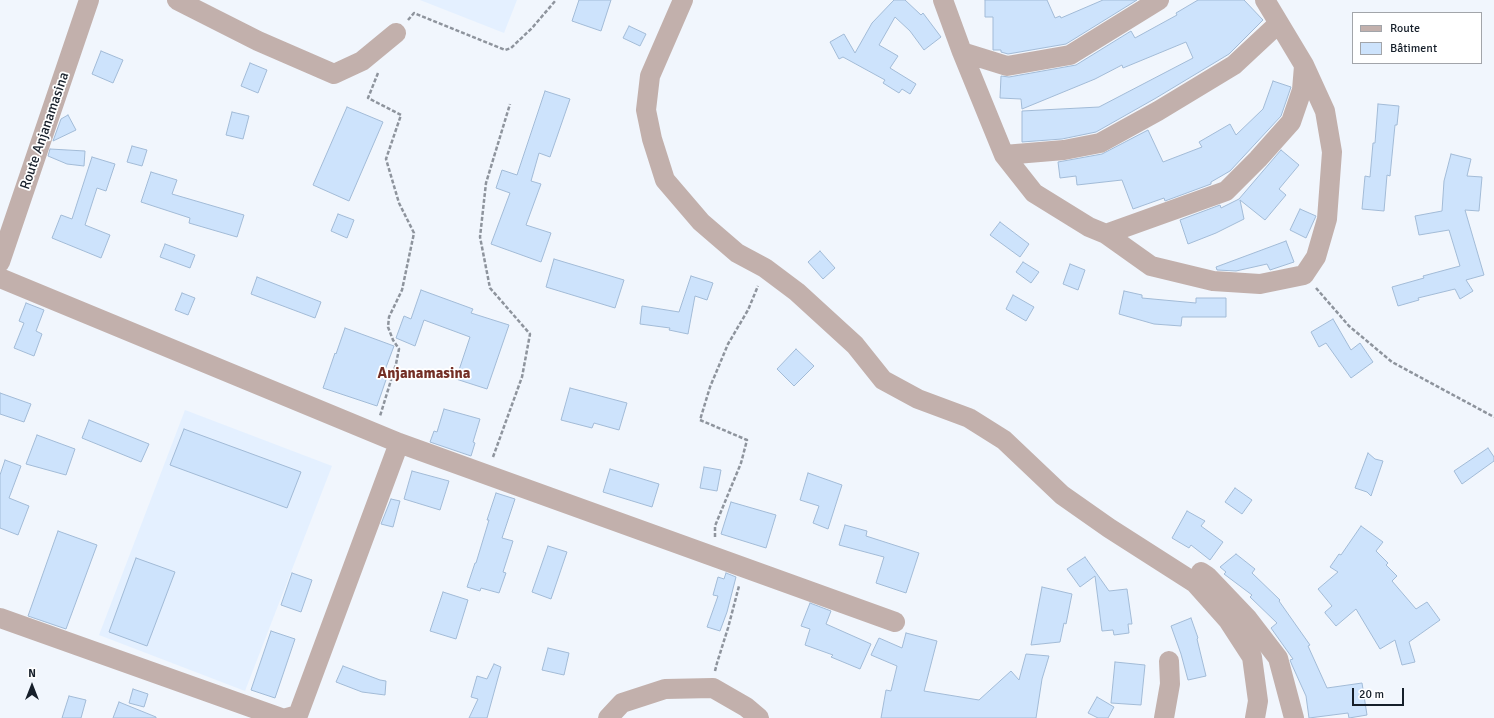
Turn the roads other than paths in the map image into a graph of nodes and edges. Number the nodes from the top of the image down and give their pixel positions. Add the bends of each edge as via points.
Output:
1 (89, 0) edge
2 (177, 0) edge
3 (683, 0) edge
4 (943, 0) edge
5 (1159, 0) edge
6 (1265, 0) edge
7 (1278, 24) junction
8 (396, 33) road end
9 (962, 52) junction
10 (1304, 65) junction
11 (1004, 154) junction
12 (1106, 234) junction
13 (0, 262) edge
14 (0, 278) edge
15 (399, 442) junction
16 (1109, 528) junction
17 (0, 618) edge
18 (895, 622) dead end
19 (1169, 661) dead end
20 (281, 718) edge
21 (287, 718) edge
22 (608, 718) edge
23 (759, 718) edge
24 (1164, 718) edge
25 (1255, 718) edge
26 (1294, 718) edge

1 - 13 street, Route Anjanamasina
2 - 8 street via 258,41 334,74 362,61
3 - 16 street via 650,76 646,110 665,180 701,222 737,253 765,268 797,292 855,345 883,380 918,399 969,418 1004,440 1062,495
4 - 9 street
5 - 9 street via 1070,55 1007,66
6 - 7 street
7 - 10 street
7 - 11 street via 1234,65 1100,143 1064,150
9 - 11 street
10 - 12 street via 1302,90 1290,122 1226,191
10 - 12 street via 1325,111 1332,152 1327,219 1316,257 1304,274 1260,284 1213,282 1152,266
11 - 12 street via 1034,193 1089,227
14 - 15 street
15 - 18 street
15 - 21 street via 298,715
16 - 25 street via 1195,583 1228,620 1252,657 1258,701
16 - 26 street via 1126,526 1168,549 1212,582 1248,620 1278,658
17 - 20 street
19 - 24 street via 1170,684
22 - 23 street via 622,703 665,689 713,688 746,707

